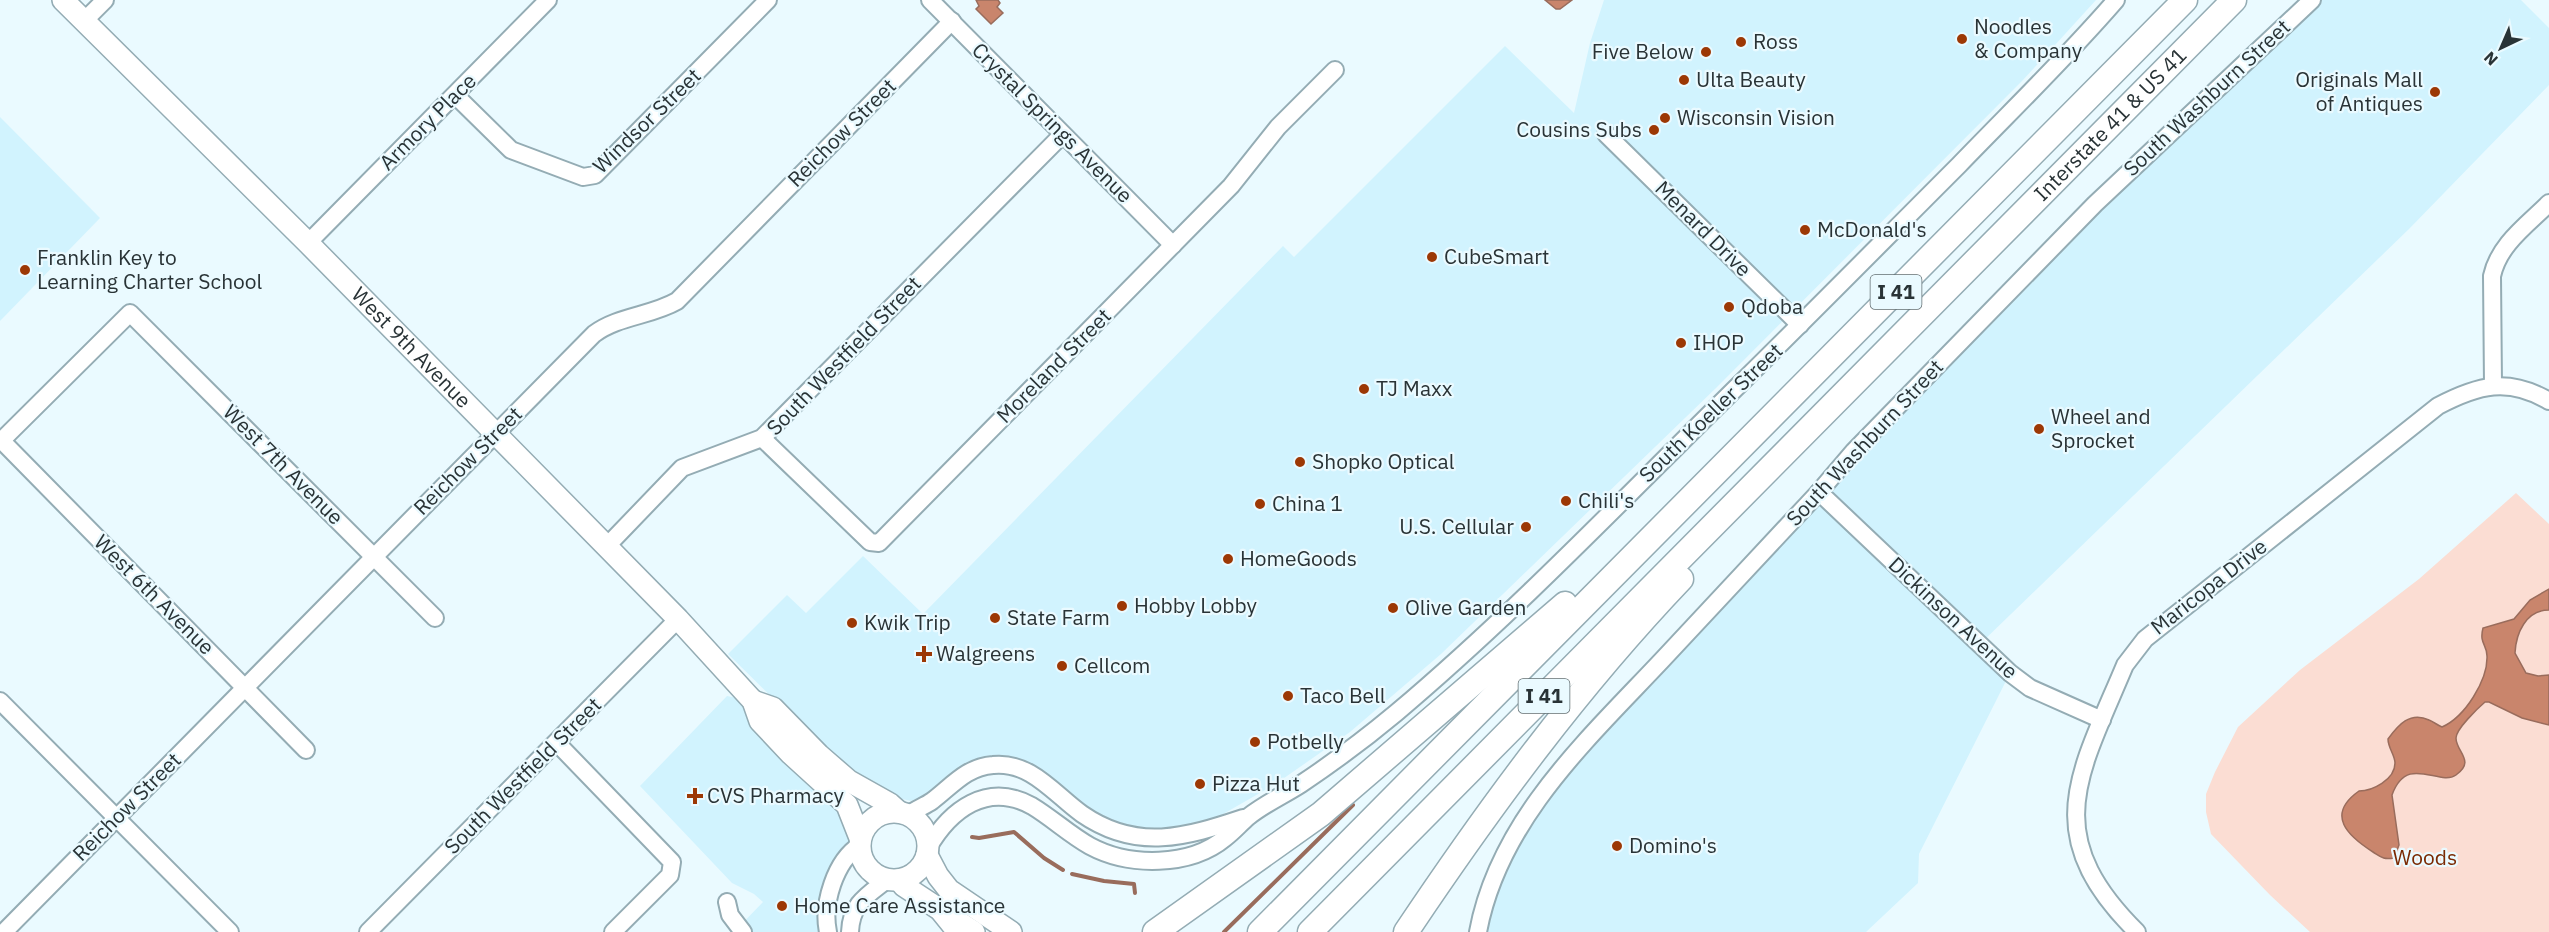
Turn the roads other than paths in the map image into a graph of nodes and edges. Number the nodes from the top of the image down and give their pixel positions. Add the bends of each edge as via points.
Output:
1 (63, 0) edge
2 (105, 0) edge
3 (548, 0) edge
4 (768, 0) edge
5 (930, 0) edge
6 (2116, 0) edge
7 (2185, 0) edge
8 (2234, 0) edge
9 (2312, 0) edge
10 (84, 21) junction
11 (952, 21) junction
12 (1335, 70) dead end
13 (455, 95) junction
14 (1606, 134) dead end
15 (1062, 135) junction
16 (2549, 203) edge
17 (308, 243) junction
18 (1173, 245) junction
19 (1800, 325) junction
20 (2493, 385) junction
21 (2549, 401) edge
22 (496, 434) junction
23 (762, 438) junction
24 (1, 441) edge
25 (1779, 459) junction
26 (1819, 492) junction
27 (607, 546) junction
28 (375, 556) junction
29 (1606, 583) junction
30 (435, 618) dead end
31 (678, 619) junction
32 (245, 687) junction
33 (0, 701) edge
34 (753, 701) junction
35 (2102, 720) junction
36 (556, 743) junction
37 (306, 750) dead end
38 (904, 813) junction
39 (1250, 816) junction
40 (116, 817) junction
41 (860, 841) junction
42 (928, 852) junction
43 (894, 880) junction
44 (727, 902) dead end
45 (943, 911) junction
46 (1164, 925) edge
47 (4, 932) edge
48 (230, 932) edge
49 (368, 932) edge
50 (613, 932) edge
51 (743, 932) edge
52 (828, 932) edge
53 (850, 932) edge
54 (960, 932) edge
55 (974, 932) edge
56 (1011, 932) edge
57 (1140, 932) edge
58 (1260, 932) edge
59 (1310, 932) edge
60 (1406, 932) edge
61 (1478, 932) edge
62 (2137, 932) edge

1 - 10 main road, West 9th Avenue
2 - 10 street
3 - 13 street, Armory Place
4 - 13 street, Windsor Street via 589,177 511,150
5 - 11 street, Crystal Springs Avenue
6 - 19 street, South Koeller Street via 2067,56
7 - 29 highway, I 41
8 - 25 highway, Interstate 41 & US 41 / I 41
9 - 26 street, South Washburn Street via 2095,204 1854,451
10 - 17 main road, West 9th Avenue
11 - 15 street, Crystal Springs Avenue
11 - 22 street, Reichow Street via 677,301 611,324 594,334
12 - 18 street, Moreland Street via 1278,127 1241,175
13 - 17 street, Armory Place
14 - 19 street, Menard Drive
15 - 18 street, Crystal Springs Avenue
15 - 23 street, South Westfield Street
16 - 20 street via 2506,244 2495,263
17 - 22 main road, West 9th Avenue
18 - 23 street, Moreland Street via 879,543 870,542
19 - 39 street, South Koeller Street via 1438,677 1352,748
20 - 21 street, Maricopa Drive via 2520,388
20 - 35 street, Maricopa Drive via 2438,406 2145,639 2125,665
22 - 27 main road, West 9th Avenue
22 - 28 street, Reichow Street
23 - 27 street, South Westfield Street via 682,468
24 - 28 street, West 7th Avenue via 130,313
24 - 32 street, West 6th Avenue
25 - 59 highway, I 41
25 - 60 highway via 1744,512 1610,660 1521,769
26 - 35 street, Dickinson Avenue via 2010,673 2030,688
26 - 61 street, South Washburn Street via 1543,791 1507,852
27 - 31 main road, West 9th Avenue
28 - 30 street, West 7th Avenue
28 - 32 street, Reichow Street
29 - 46 highway via 1579,592 1321,814
29 - 58 highway, I 41
31 - 34 main road, West 9th Avenue
31 - 36 street, South Westfield Street
32 - 37 street, West 6th Avenue
32 - 40 street, Reichow Street
33 - 40 street
34 - 38 main road, West 9th Avenue via 773,708 849,781
34 - 41 main road, West 9th Avenue via 760,721 847,805
35 - 62 street, Maricopa Drive via 2078,783 2079,835 2096,884
36 - 49 street, South Westfield Street
36 - 50 street via 671,860 673,868 668,877
38 - 39 street, South Koeller Street via 931,802 964,774 993,765 1029,772 1100,825 1131,836 1169,839
38 - 41 main road via 887,812 875,817
38 - 42 main road via 924,828
39 - 42 street, South Koeller Street via 1206,850 1158,861 1101,851 1032,806 992,799 960,809 947,820
40 - 47 street, Reichow Street
40 - 48 street
41 - 43 main road via 867,867
41 - 52 street via 831,889
42 - 43 main road via 917,871
42 - 56 main road via 938,876 950,890
43 - 45 main road
43 - 53 street via 866,894 855,908
44 - 51 street via 730,915
45 - 54 highway
45 - 55 main road
46 - 57 highway

